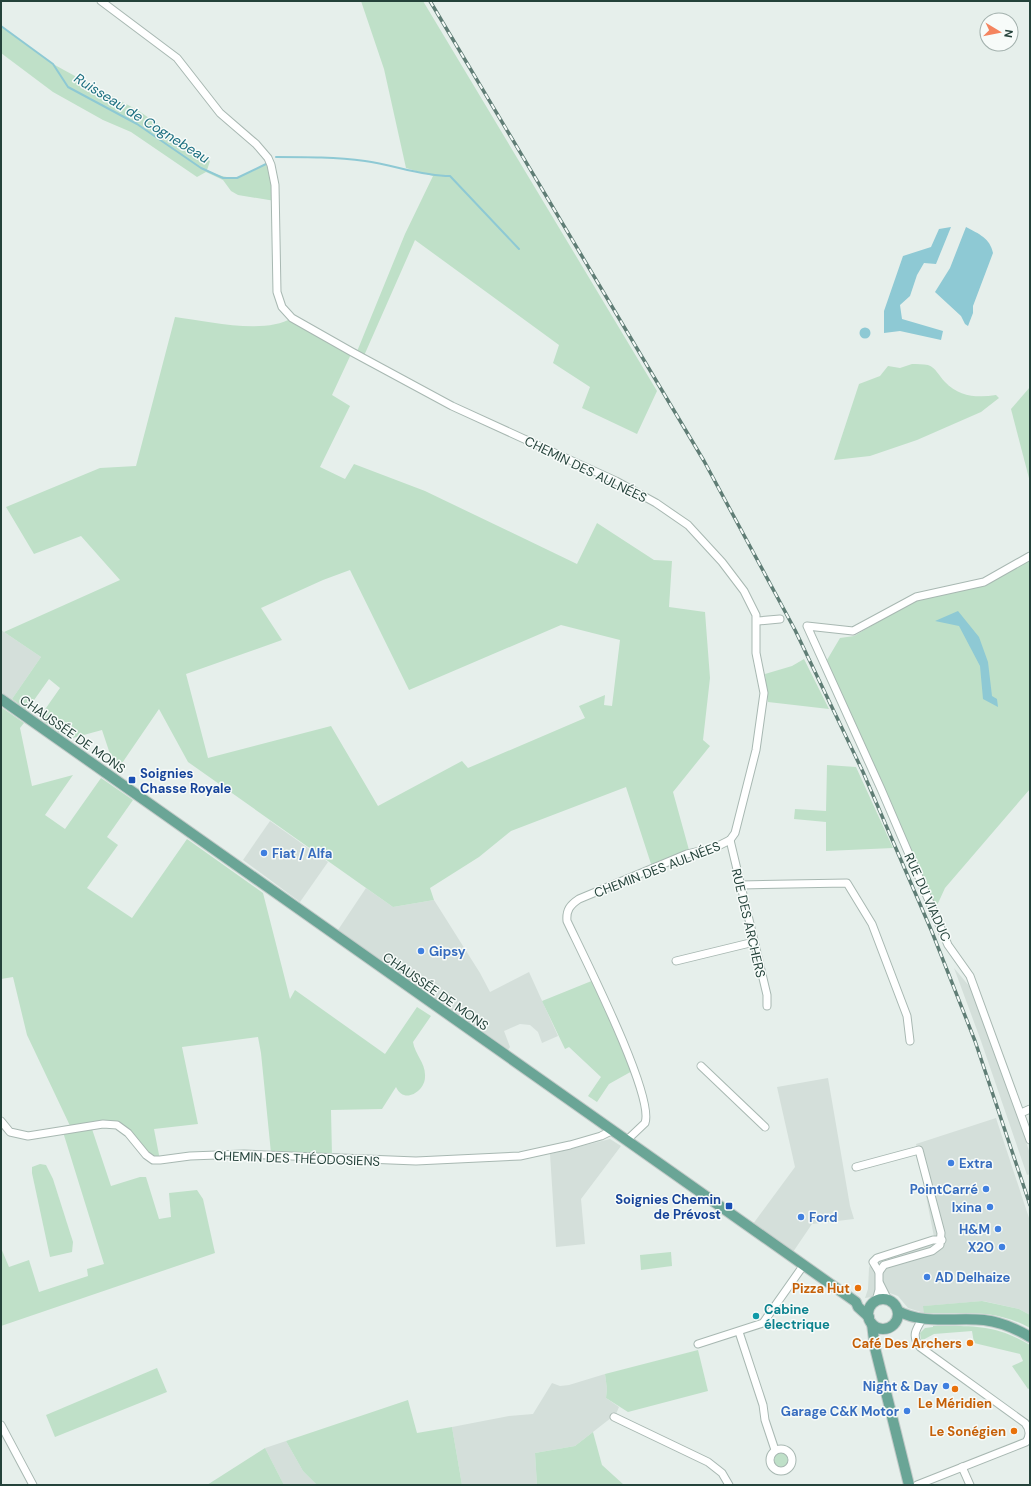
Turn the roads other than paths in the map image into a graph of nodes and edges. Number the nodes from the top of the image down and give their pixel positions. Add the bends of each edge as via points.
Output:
1 (101, 1) edge
2 (1030, 556) edge
3 (780, 619) dead end
4 (758, 621) junction
5 (1, 699) edge
6 (730, 840) junction
7 (741, 885) junction
8 (754, 942) junction
9 (676, 961) dead end
10 (767, 1006) dead end
11 (910, 1041) dead end
12 (701, 1066) dead end
13 (1030, 1109) edge
14 (1021, 1113) junction
15 (1, 1121) edge
16 (765, 1127) dead end
17 (611, 1130) junction
18 (626, 1140) junction
19 (1030, 1140) edge
20 (856, 1167) dead end
21 (803, 1266) junction
22 (879, 1282) junction
23 (888, 1300) junction
24 (856, 1302) junction
25 (874, 1302) junction
26 (898, 1311) junction
27 (920, 1318) junction
28 (870, 1320) junction
29 (890, 1326) junction
30 (739, 1332) junction
31 (1030, 1337) edge
32 (875, 1343) junction
33 (698, 1344) dead end
34 (614, 1417) dead end
35 (1, 1425) edge
36 (776, 1450) dead end
37 (962, 1466) junction
38 (926, 1483) edge
39 (33, 1485) edge
40 (729, 1485) edge
41 (909, 1485) edge
42 (917, 1485) edge
43 (970, 1485) edge

1 - 4 street, CHEMIN DES AULNÉES via 177,58 220,113 256,144 268,158 275,185 277,292 279,302 287,314 422,390 616,481 673,514 696,533 722,562 744,591
2 - 14 street, RUE DU VIADUC via 984,582 916,597 853,631 807,626 948,945 970,976
3 - 4 street
4 - 6 street, CHEMIN DES AULNÉES via 756,653 764,688 764,702 738,827
5 - 17 main road, CHAUSSÉE DE MONS
6 - 7 street, RUE DES ARCHERS
6 - 18 street, CHEMIN DES AULNÉES via 716,847 687,854 578,899 568,910 567,921 630,1057 646,1111 644,1122
7 - 8 street, RUE DES ARCHERS
7 - 11 street via 847,883 872,924 907,1016
8 - 9 street
8 - 10 street, RUE DES ARCHERS via 768,995
12 - 16 street
13 - 14 street
14 - 19 street, RUE DU VIADUC
15 - 17 street, CHEMIN DES THÉODOSIENS via 10,1132 28,1136 104,1124 117,1125 153,1160 238,1154 416,1161 520,1156 567,1146 602,1136
17 - 18 main road, CHAUSSÉE DE MONS
18 - 21 main road, CHAUSSÉE DE MONS
20 - 22 street via 919,1150 941,1233 940,1245 932,1251 884,1265 879,1272
21 - 24 main road, CHAUSSÉE DE MONS
21 - 30 street via 763,1322
22 - 23 street
22 - 25 street
23 - 25 main road
23 - 26 main road via 894,1303
24 - 25 main road, CHAUSSÉE DE MONS
24 - 28 main road, CHAUSSÉE DE MONS
25 - 28 main road via 870,1308
26 - 27 main road
26 - 29 main road via 898,1318
27 - 29 main road
27 - 31 main road via 986,1320 1008,1325
27 - 37 street via 915,1334 915,1341 920,1347 1028,1427 1030,1435 1026,1442
28 - 29 main road via 878,1328
28 - 32 main road
29 - 32 main road
30 - 33 street
30 - 36 street
32 - 41 main road
34 - 40 street via 708,1462 722,1473
35 - 39 street
37 - 38 street
37 - 43 street
38 - 42 street

